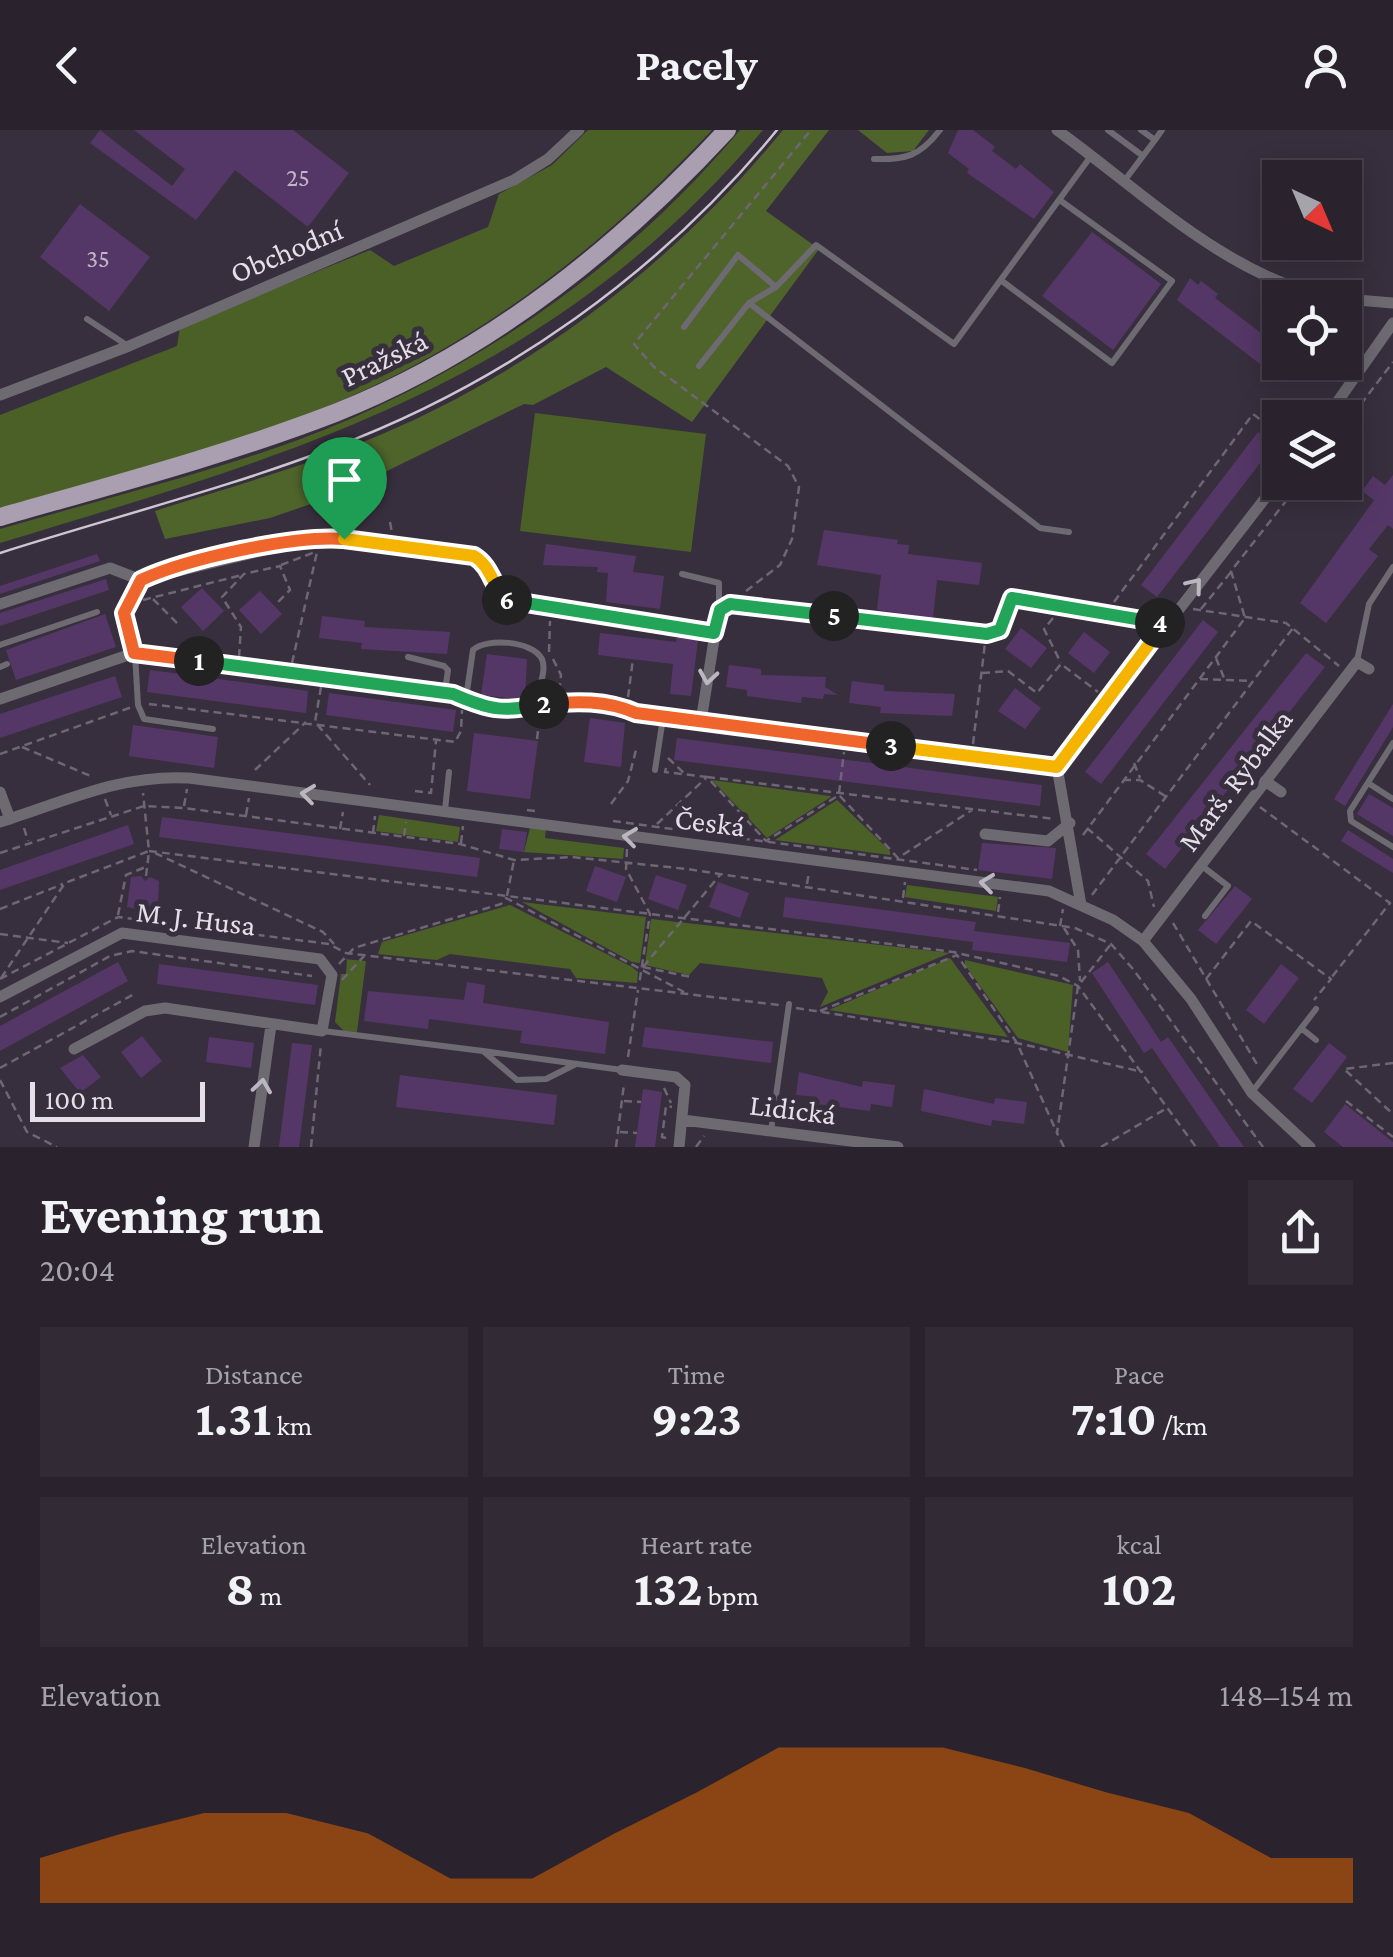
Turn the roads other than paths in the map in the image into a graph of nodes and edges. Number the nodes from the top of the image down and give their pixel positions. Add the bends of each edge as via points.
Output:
1 (578, 130) edge
2 (726, 130) edge
3 (940, 130) edge
4 (1057, 130) edge
5 (1108, 130) edge
6 (1142, 130) edge
7 (1162, 130) edge
8 (1155, 140) junction
9 (1092, 155) junction
10 (1143, 156) junction
11 (874, 159) dead end
12 (1125, 180) junction
13 (1061, 202) junction
14 (1272, 280) edge
15 (1002, 282) junction
16 (776, 287) junction
17 (1362, 300) edge
18 (749, 303) junction
19 (1393, 303) edge
20 (87, 319) dead end
21 (1393, 324) edge
22 (684, 327) dead end
23 (129, 346) junction
24 (698, 366) dead end
25 (0, 395) edge
26 (1339, 400) edge
27 (1263, 500) edge
28 (0, 517) edge
29 (1069, 532) dead end
30 (1393, 567) edge
31 (682, 574) dead end
32 (141, 580) junction
33 (0, 604) edge
34 (725, 607) junction
35 (97, 612) dead end
36 (1165, 623) junction
37 (714, 633) junction
38 (0, 645) edge
39 (134, 653) junction
40 (408, 657) dead end
41 (1357, 662) junction
42 (1369, 669) dead end
43 (445, 692) junction
44 (538, 692) dead end
45 (0, 699) edge
46 (462, 702) junction
47 (663, 717) junction
48 (701, 721) junction
49 (213, 728) dead end
50 (1392, 746) edge
51 (1057, 767) junction
52 (655, 770) dead end
53 (449, 772) dead end
54 (1265, 781) junction
55 (1368, 783) junction
56 (0, 792) edge
57 (1281, 792) dead end
58 (1393, 799) edge
59 (445, 812) junction
60 (5, 820) edge
61 (1070, 823) junction
62 (985, 834) dead end
63 (1393, 847) edge
64 (1201, 865) junction
65 (1086, 901) junction
66 (1205, 916) dead end
67 (1144, 940) junction
68 (0, 996) edge
69 (789, 1005) road end
70 (1311, 1009) road end
71 (271, 1025) junction
72 (1301, 1028) junction
73 (322, 1036) junction
74 (1316, 1040) dead end
75 (74, 1049) dead end
76 (483, 1051) junction
77 (576, 1064) junction
78 (624, 1071) joint
79 (1252, 1093) junction
80 (683, 1120) junction
81 (771, 1131) junction
82 (254, 1147) edge
83 (675, 1147) edge
84 (898, 1147) edge
85 (1310, 1147) edge

1 - 23 street, Obchodní via 548,160 514,180
2 - 28 main road, Pražská via 602,251 446,359 337,412 261,439
3 - 11 lane via 919,154
4 - 9 street
5 - 10 lane
6 - 8 lane
7 - 8 lane
8 - 10 lane
9 - 12 street
9 - 13 lane
10 - 12 lane
12 - 14 street
13 - 15 lane
13 - 15 lane via 1172,281 1112,363
15 - 16 lane via 954,344 818,245
16 - 18 lane
16 - 22 lane via 738,255
17 - 19 street
18 - 24 lane
18 - 29 lane via 1014,509 1046,531
20 - 23 lane
21 - 26 street
23 - 25 street, Obchodní
36 -> 27 street
30 - 41 lane via 1368,604
31 - 34 lane via 719,583
32 - 33 street via 110,568
32 - 37 street via 282,544 344,539 474,556 514,604
32 - 39 street via 124,613
34 - 36 street via 987,634 1000,630 1006,598
34 - 37 street
35 - 38 lane
36 - 51 street
37 -> 48 street
39 - 43 street
39 - 45 street
39 - 49 lane via 144,719
40 - 43 lane via 444,666
41 - 42 street
41 - 54 street, Marš. Rybalka
43 - 46 street
44 - 46 lane via 540,655 484,643 473,650
46 - 47 street via 522,712 539,704 601,700
47 - 48 street
47 - 52 lane
48 - 51 street
50 - 55 lane
51 - 61 street
53 - 59 lane
54 - 57 street
54 - 64 street, Marš. Rybalka
55 - 58 lane
55 - 63 lane via 1351,821
56 - 60 street
59 -> 60 street, Česká via 188,778 136,778
65 -> 59 street, Česká
61 - 62 street via 1048,841
61 - 65 street
64 - 66 lane via 1228,886
64 - 67 street, Marš. Rybalka
65 - 67 street, Česká
67 - 79 street, Česká
68 - 73 street, M. J. Husa via 122,933 320,959 334,981
69 - 81 lane
70 - 72 lane
71 - 73 street
71 - 75 street via 155,1009
82 -> 71 street
72 - 74 lane
72 - 79 lane
73 - 76 lane
76 - 77 lane
76 - 77 lane via 517,1080 546,1079
77 - 78 lane
78 - 80 street via 676,1077 685,1086
79 - 85 street, Česká
80 - 81 street, Lidická
80 - 83 street
81 - 84 street, Lidická

